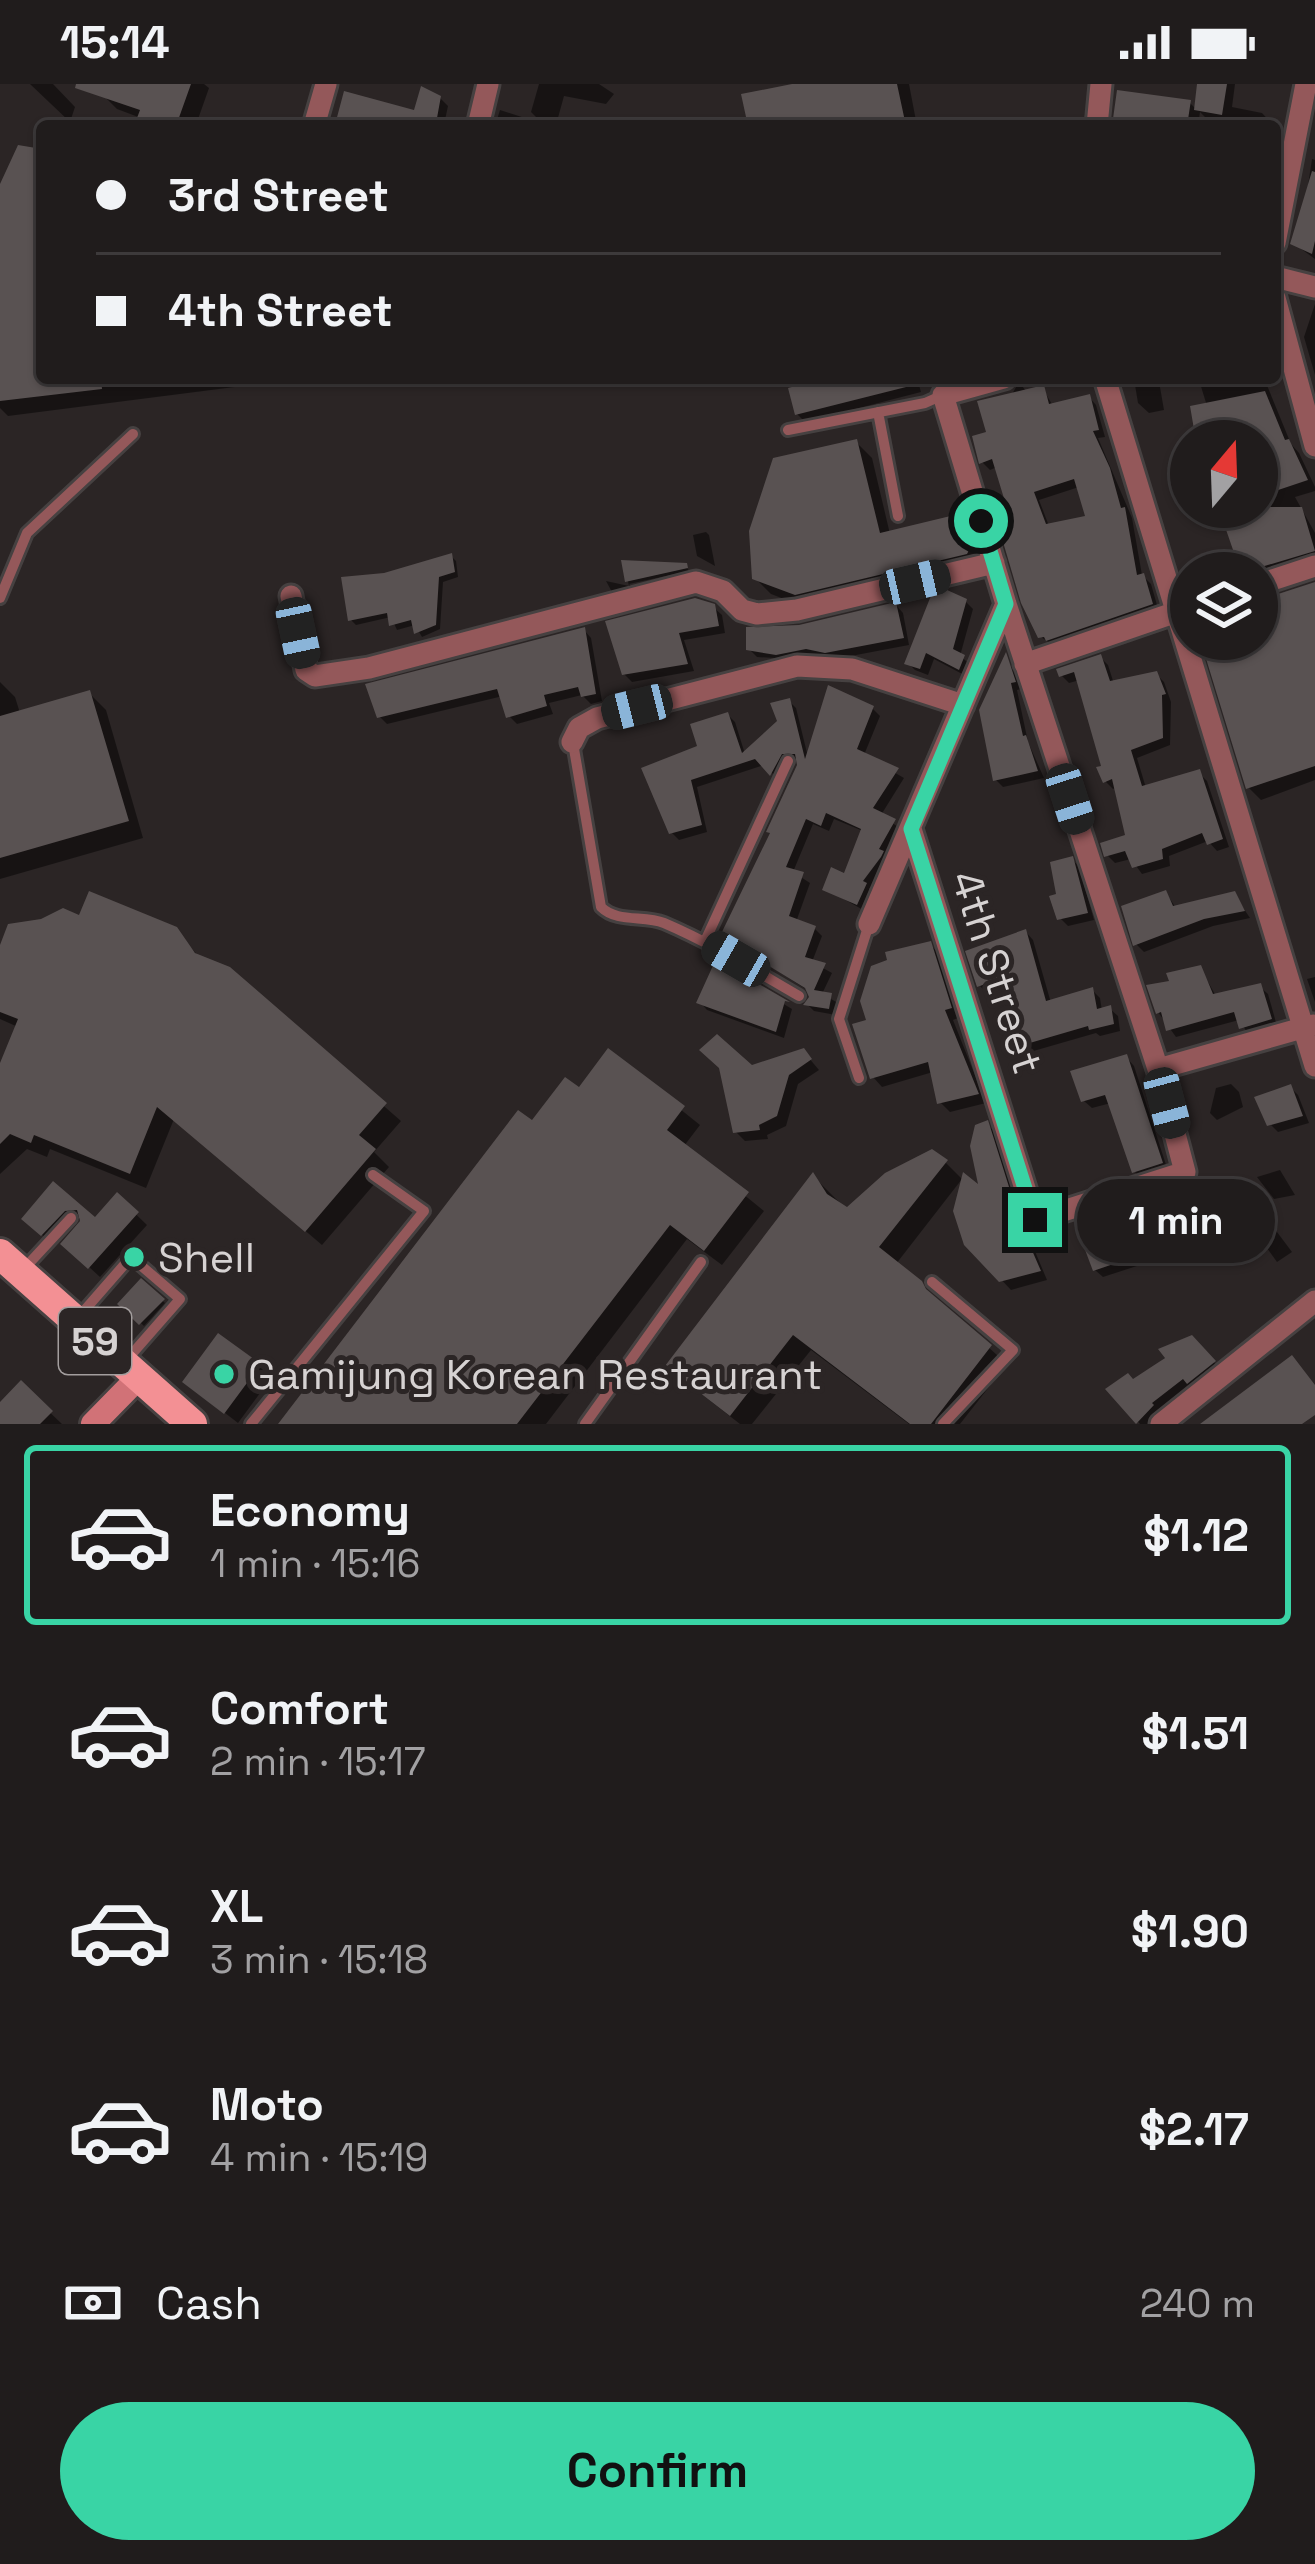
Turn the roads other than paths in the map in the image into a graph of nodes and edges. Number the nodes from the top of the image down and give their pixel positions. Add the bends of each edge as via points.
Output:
1 (326, 84) edge
2 (488, 84) edge
3 (1101, 84) edge
4 (1306, 84) edge
5 (316, 120) edge
6 (479, 120) edge
7 (1098, 120) edge
8 (1281, 212) edge
9 (1281, 278) edge
10 (1315, 287) edge
11 (1281, 320) edge
12 (982, 384) edge
13 (1107, 384) edge
14 (943, 395) junction
15 (878, 412) junction
16 (788, 430) dead end
17 (133, 434) dead end
18 (1315, 446) edge
19 (898, 516) dead end
20 (994, 563) junction
21 (1315, 566) edge
22 (1170, 570) edge
23 (1278, 578) edge
24 (291, 596) dead end
25 (0, 598) edge
26 (1006, 604) junction
27 (1170, 614) edge
28 (1198, 660) edge
29 (1025, 664) junction
30 (963, 705) junction
31 (572, 742) joint
32 (788, 761) dead end
33 (911, 829) junction
34 (868, 924) joint
35 (705, 941) junction
36 (799, 996) dead end
37 (1308, 1027) edge
38 (1315, 1066) edge
39 (1158, 1069) junction
40 (859, 1078) dead end
41 (373, 1175) dead end
42 (70, 1218) dead end
43 (701, 1262) dead end
44 (10, 1264) edge
45 (932, 1282) dead end
46 (1315, 1301) edge
47 (74, 1322) junction
48 (129, 1372) junction
49 (92, 1424) edge
50 (192, 1424) edge
51 (251, 1424) edge
52 (585, 1424) edge
53 (943, 1424) edge
54 (1161, 1424) edge

1 - 5 street
2 - 6 street
3 - 7 street
4 - 8 street
9 - 10 street
11 - 18 street
12 - 14 street
13 - 22 street
14 - 15 lane
14 - 20 street
15 - 16 lane
15 - 19 lane
17 - 25 lane via 27,533
20 - 24 street via 757,614 696,582 315,676 306,670
20 - 26 street
21 - 23 street
26 - 29 street
26 - 30 street, 4th Street
27 - 29 street
28 - 37 street
29 - 39 street
30 - 31 street via 852,669 797,666 597,718
30 - 33 street, 4th Street
31 - 35 lane via 601,907
32 - 35 lane
33 - 34 street
33 - 39 street, 4th Street via 1035,1220 1185,1172
34 - 40 lane via 838,1019
35 - 36 lane
37 - 38 street
37 - 39 street
41 - 51 lane via 424,1211
42 - 44 lane
43 - 52 lane
44 - 47 main road, 59
45 - 53 lane via 1013,1350
46 - 54 street
47 - 48 main road, 59
47 - 48 lane via 131,1257 180,1298
48 - 49 street
48 - 50 main road, 59

